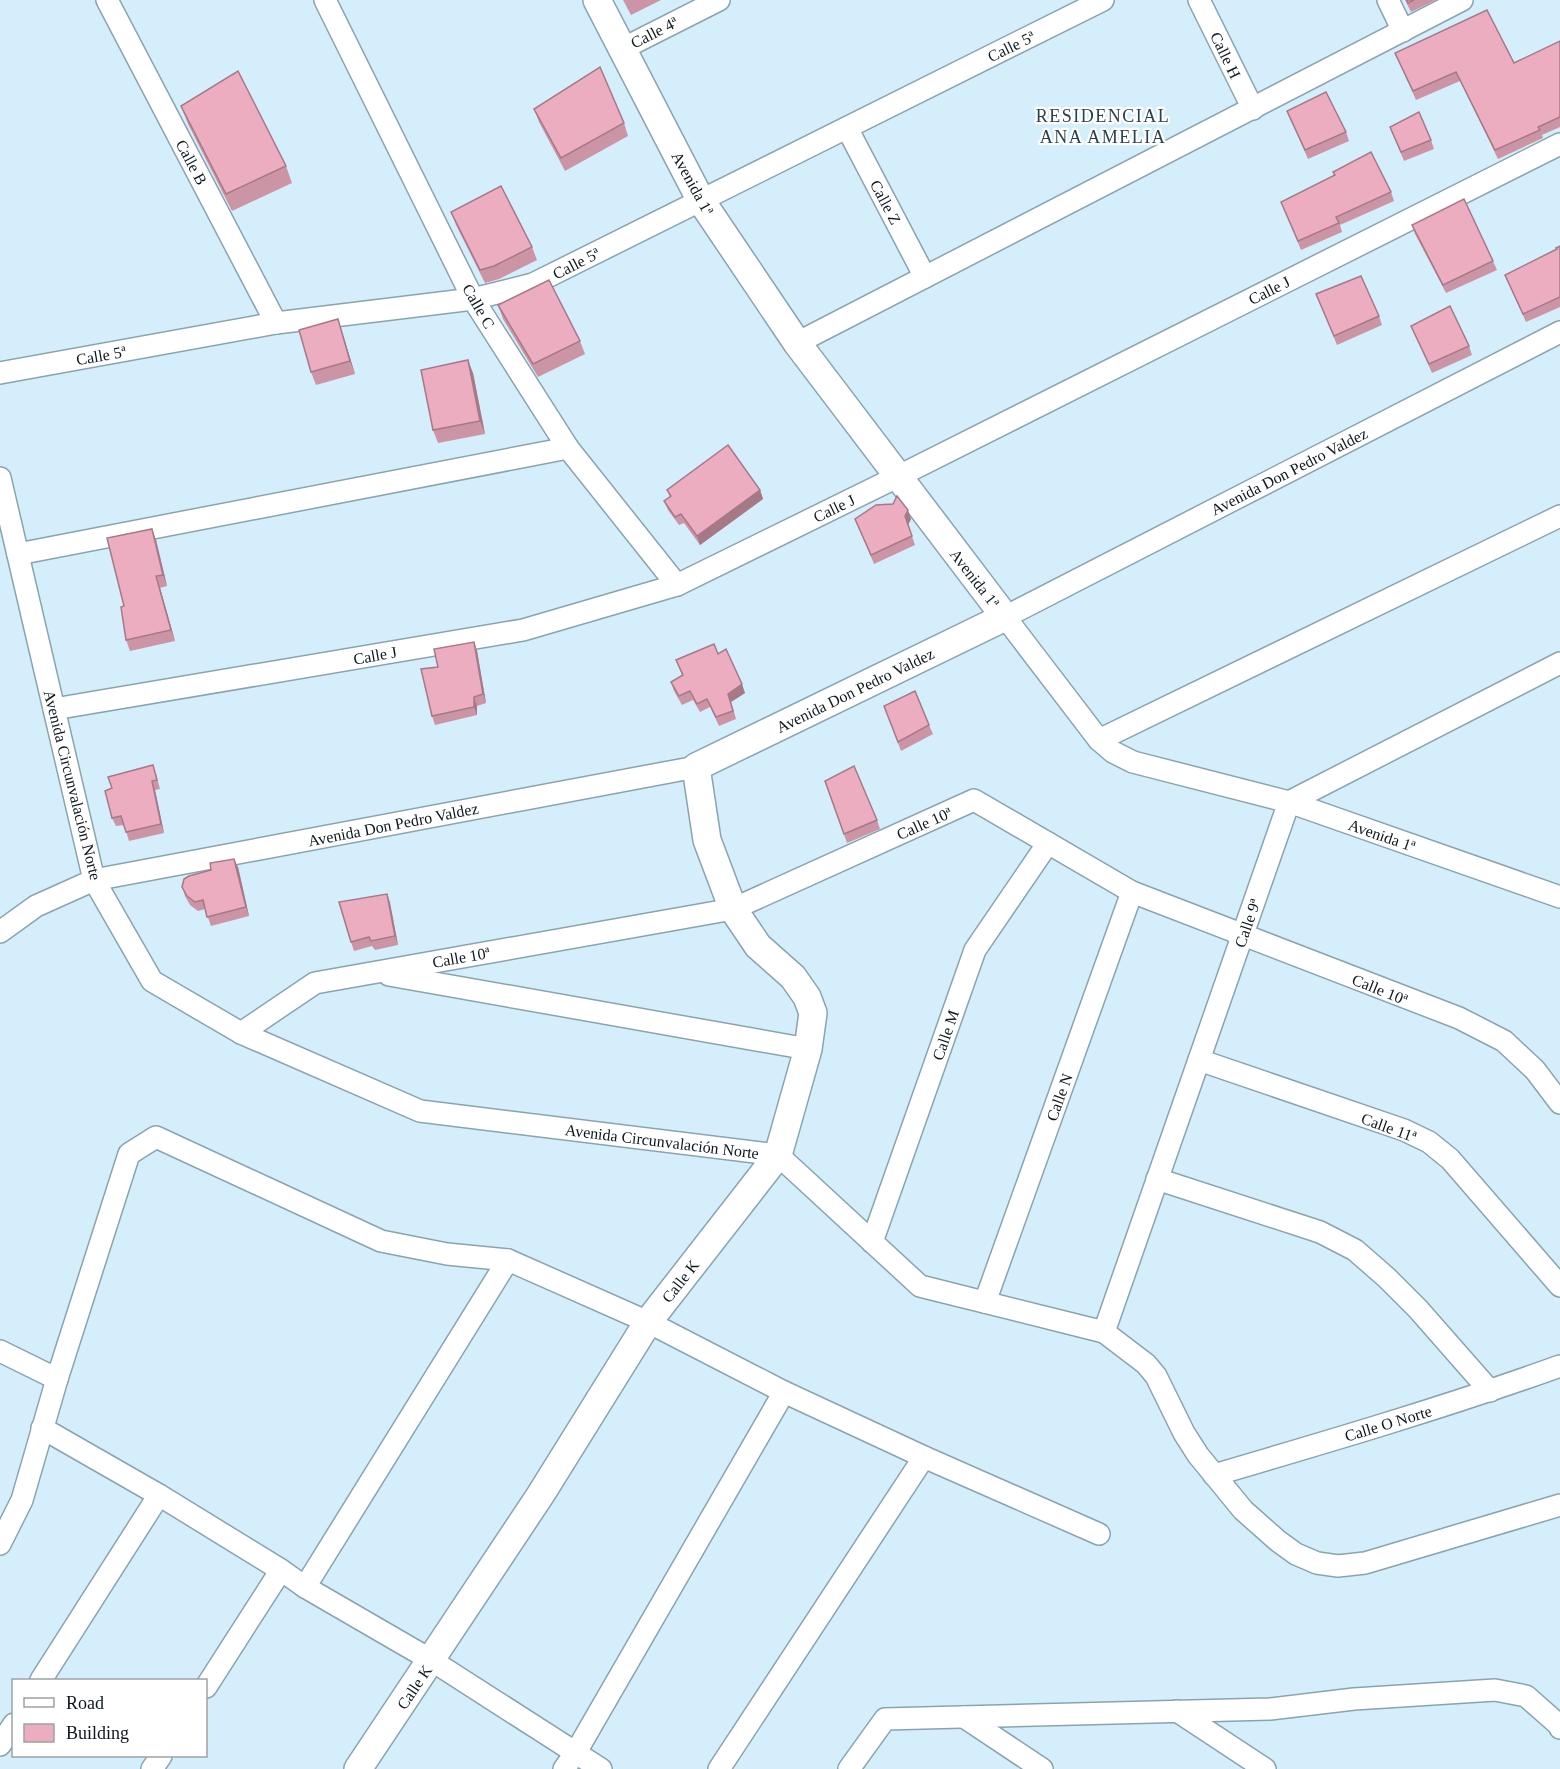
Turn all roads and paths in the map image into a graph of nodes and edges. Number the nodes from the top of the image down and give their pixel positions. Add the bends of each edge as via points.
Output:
1 (107, 0) edge
2 (325, 0) edge
3 (597, 0) edge
4 (719, 0) edge
5 (1103, 0) edge
6 (1199, 0) edge
7 (1388, 0) edge
8 (1462, 0) edge
9 (1403, 31) junction
10 (622, 49) junction
11 (1254, 109) junction
12 (847, 128) junction
13 (1560, 144) edge
14 (700, 199) junction
15 (925, 277) junction
16 (473, 299) junction
17 (276, 324) junction
18 (1560, 332) edge
19 (797, 343) junction
20 (0, 373) edge
21 (568, 448) junction
22 (897, 477) junction
23 (0, 478) edge
24 (1560, 516) edge
25 (18, 554) junction
26 (677, 585) junction
27 (1005, 617) junction
28 (1560, 663) edge
29 (54, 709) junction
30 (1099, 740) junction
31 (696, 767) junction
32 (1289, 802) junction
33 (1048, 843) junction
34 (94, 880) junction
35 (1132, 892) junction
36 (1560, 897) edge
37 (734, 909) junction
38 (0, 932) edge
39 (1243, 934) junction
40 (376, 972) junction
41 (241, 1033) junction
42 (808, 1049) junction
43 (1199, 1060) junction
44 (1560, 1103) edge
45 (778, 1155) junction
46 (1156, 1179) junction
47 (872, 1242) junction
48 (508, 1260) junction
49 (1560, 1286) edge
50 (985, 1302) junction
51 (648, 1322) junction
52 (1104, 1332) junction
53 (0, 1351) edge
54 (1560, 1366) edge
55 (57, 1380) junction
56 (1490, 1391) junction
57 (784, 1392) junction
58 (42, 1428) junction
59 (924, 1457) junction
60 (1215, 1475) junction
61 (159, 1495) junction
62 (1560, 1505) edge
63 (1099, 1534) dead end
64 (0, 1544) edge
65 (281, 1570) junction
66 (305, 1587) junction
67 (431, 1660) junction
68 (42, 1679) edge
69 (207, 1685) edge
70 (1177, 1712) junction
71 (964, 1717) junction
72 (1560, 1726) edge
73 (12, 1727) edge
74 (0, 1745) edge
75 (570, 1761) edge
76 (358, 1769) edge
77 (601, 1769) edge
78 (719, 1769) edge
79 (849, 1769) edge
80 (1042, 1769) edge
81 (1265, 1769) edge

1 - 17 street, Calle B
2 - 16 street, Calle C
3 - 10 street, Avenida 1ª
4 - 10 street, Calle 4ª
5 - 12 street, Calle 5ª
6 - 11 street, Calle H
7 - 9 street
8 - 9 street
9 - 11 street
10 - 14 street, Avenida 1ª
11 - 15 street
12 - 14 street, Calle 5ª
12 - 15 street, Calle Z
13 - 22 street, Calle J
14 - 16 street, Calle 5ª via 549,277
14 - 19 street, Avenida 1ª
15 - 19 street
16 - 17 street, Calle 5ª
16 - 21 street, Calle C
17 - 20 street, Calle 5ª
18 - 27 street, Avenida Don Pedro Valdez
19 - 22 street, Avenida 1ª
21 - 25 street
21 - 26 street, Calle C
22 - 26 street, Calle J
22 - 27 street, Avenida 1ª
23 - 25 street, Avenida Circunvalación Norte
24 - 30 street
25 - 29 street, Avenida Circunvalación Norte
26 - 29 street, Calle J via 523,630
27 - 30 street, Avenida 1ª
27 - 31 street, Avenida Don Pedro Valdez
28 - 32 street
29 - 34 street, Avenida Circunvalación Norte
30 - 32 street, Avenida 1ª via 1133,762
31 - 34 street, Avenida Don Pedro Valdez
31 - 37 street, Calle K via 707,840
32 - 36 street, Avenida 1ª
32 - 39 street, Calle 9ª
33 - 35 street, Calle 10ª
33 - 37 street, Calle 10ª via 974,800
33 - 47 street, Calle M via 975,950
34 - 38 street, Avenida Don Pedro Valdez via 36,906
34 - 41 street, Avenida Circunvalación Norte via 152,981
35 - 39 street, Calle 10ª
35 - 50 street, Calle N
37 - 40 street, Calle 10ª
37 - 42 street, Calle K via 758,946 793,977 807,997 813,1013
39 - 43 street, Calle 9ª
39 - 44 street, Calle 10ª via 1459,1018 1504,1041 1535,1070
40 - 41 street, Calle 10ª via 315,983
40 - 42 street
41 - 45 street, Avenida Circunvalación Norte via 420,1111
42 - 45 street, Calle K
43 - 46 street, Calle 9ª
43 - 49 street, Calle 11ª via 1429,1142 1462,1172
45 - 47 street, Avenida Circunvalación Norte
45 - 51 street, Calle K
46 - 52 street, Calle 9ª
46 - 56 street via 1320,1232 1354,1251 1418,1309
47 - 50 street, Avenida Circunvalación Norte via 920,1286
48 - 51 street
48 - 55 street via 447,1254 381,1241 156,1137 129,1154
48 - 66 street
50 - 52 street, Avenida Circunvalación Norte
51 - 57 street
51 - 67 street, Calle K
52 - 60 street, Avenida Circunvalación Norte via 1156,1376 1184,1433
53 - 55 street
54 - 56 street, Calle O Norte
55 - 58 street
56 - 60 street, Calle O Norte
57 - 59 street
57 - 75 street
58 - 61 street
58 - 64 street via 22,1500
59 - 63 street
59 - 78 street
60 - 62 street, Avenida Circunvalación Norte via 1243,1510 1278,1541 1317,1563 1338,1566 1365,1563
61 - 65 street
61 - 68 street
65 - 66 street
65 - 69 street
66 - 67 street
67 - 75 street
67 - 76 street, Calle K
70 - 71 street
70 - 72 street via 1270,1709 1495,1690 1526,1696
70 - 81 street
71 - 79 street via 885,1719
71 - 80 street
73 - 74 street
75 - 77 street

